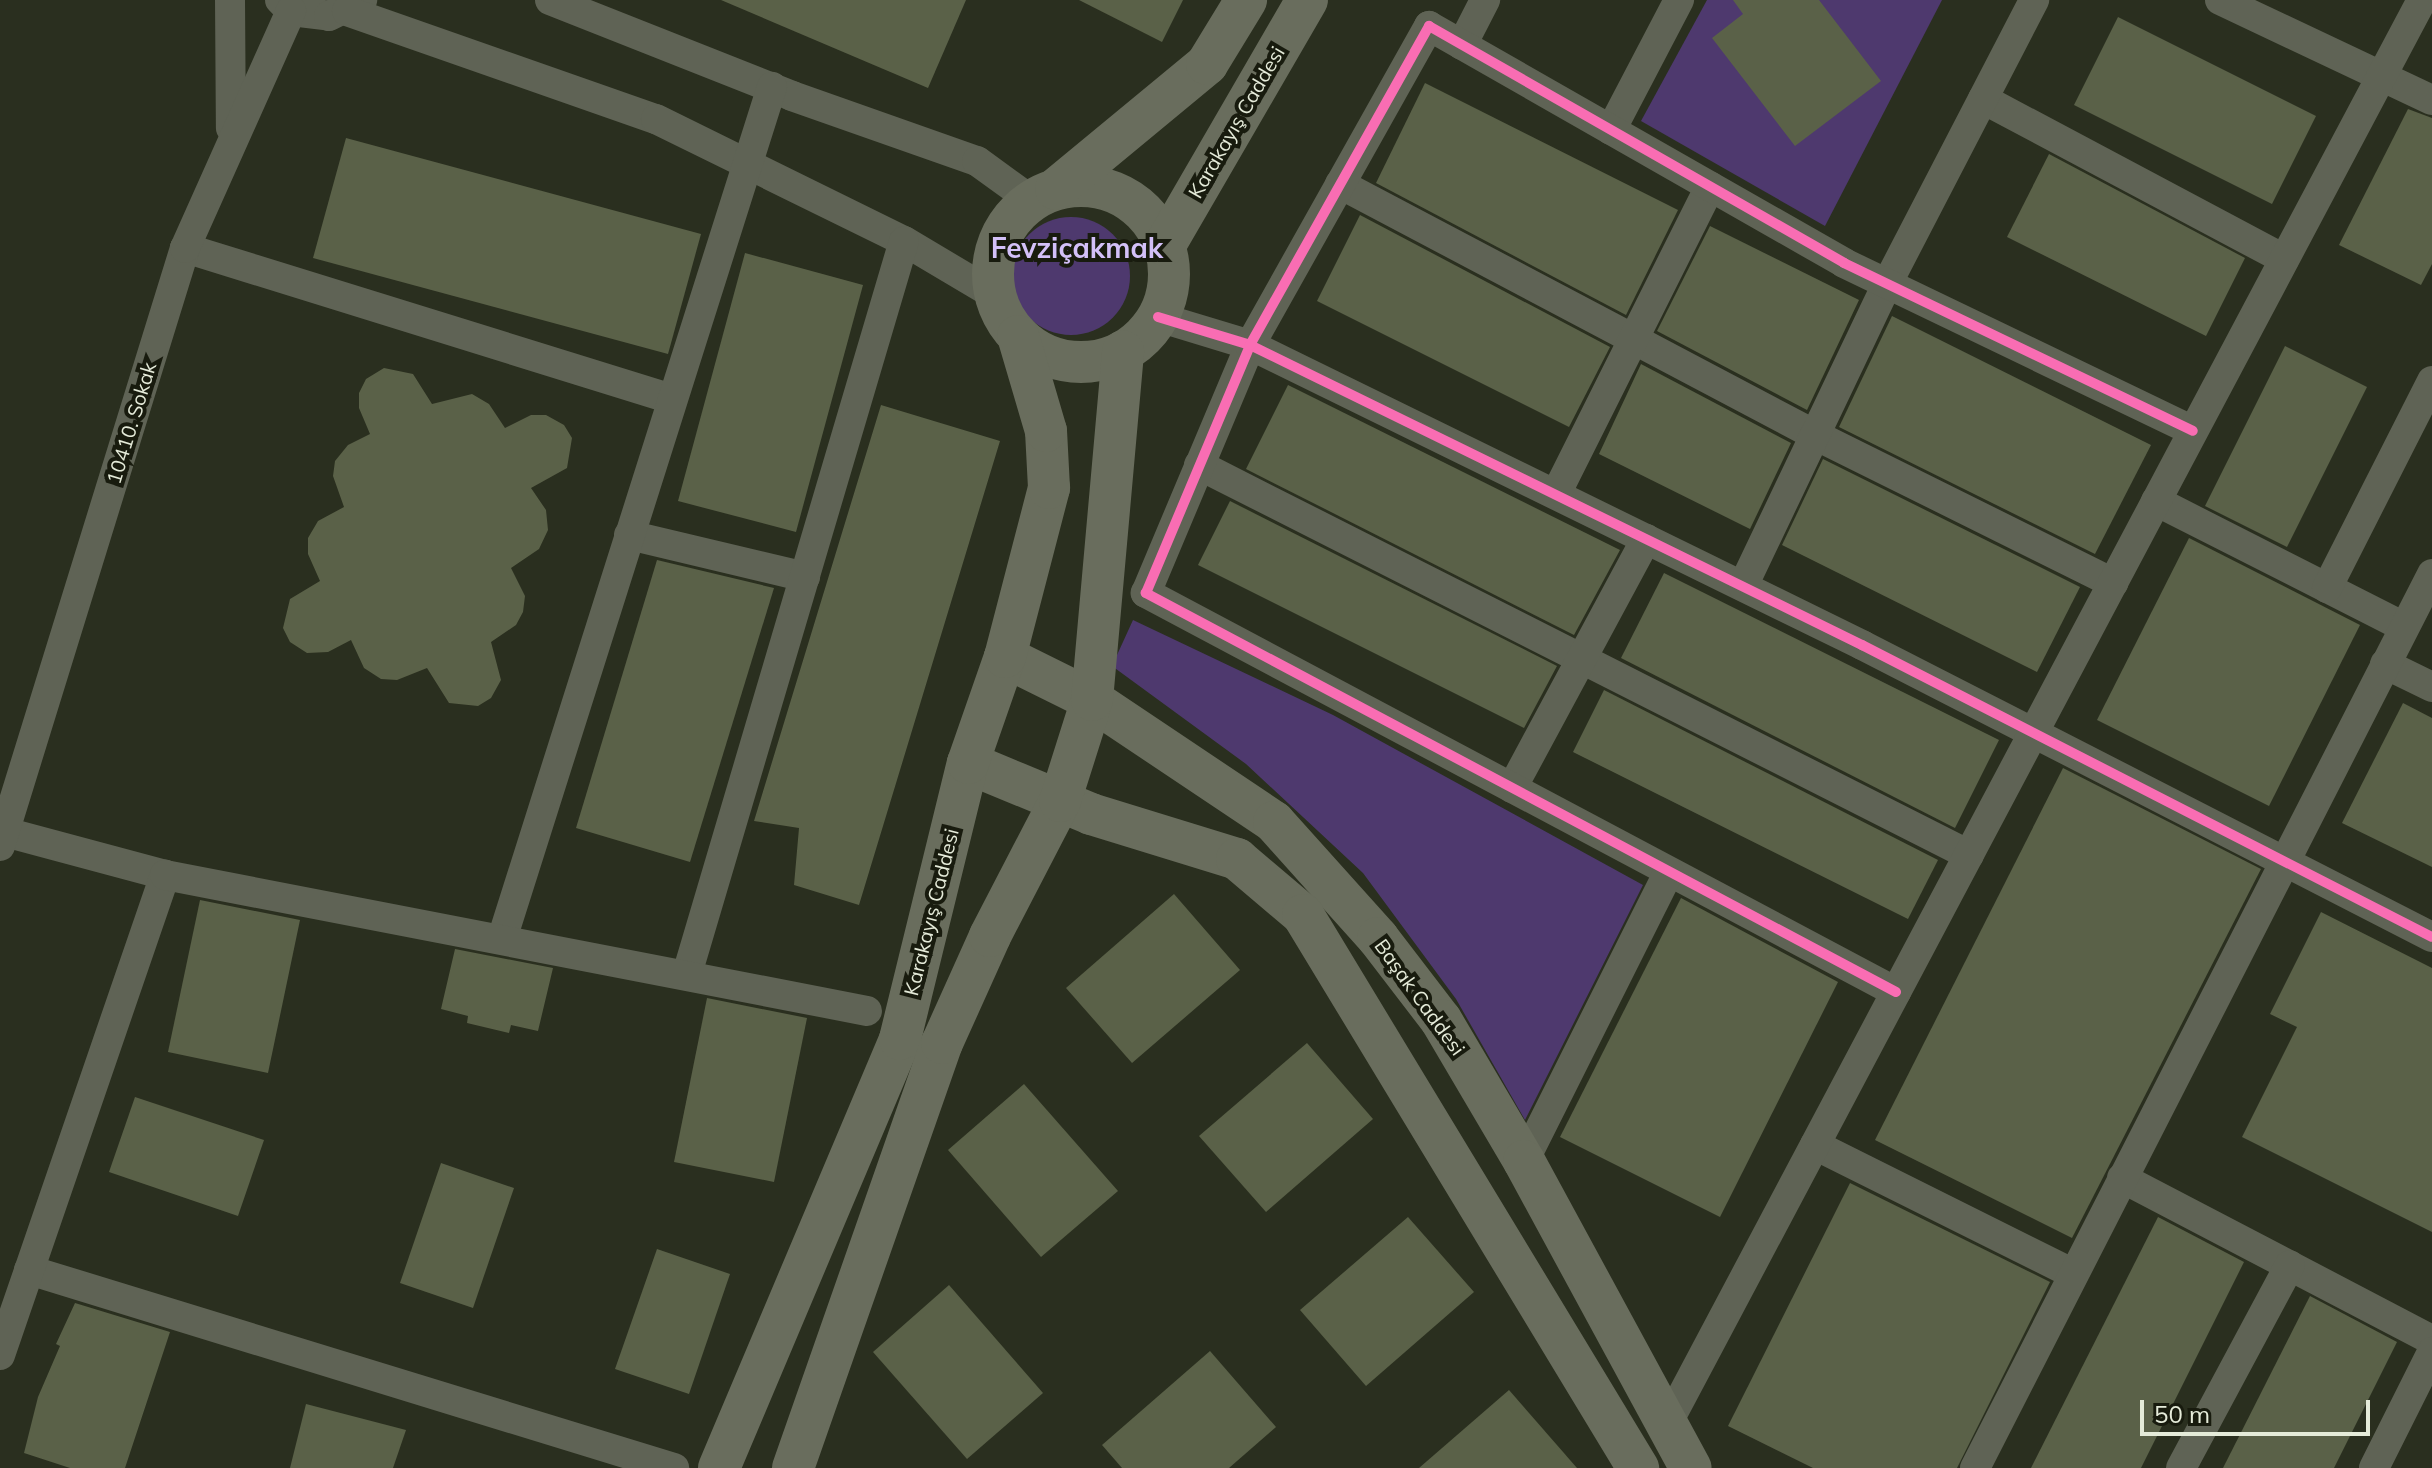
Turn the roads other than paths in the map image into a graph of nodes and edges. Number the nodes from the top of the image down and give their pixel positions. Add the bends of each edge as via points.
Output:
1 (230, 0) edge
2 (550, 0) edge
3 (1246, 0) edge
4 (1307, 0) edge
5 (1485, 0) edge
6 (1679, 0) edge
7 (2034, 0) edge
8 (2220, 0) edge
9 (2422, 0) edge
10 (286, 5) edge
11 (354, 5) edge
12 (1462, 45) junction
13 (2382, 75) junction
14 (772, 87) junction
15 (1983, 99) junction
16 (2432, 100) edge
17 (1611, 130) junction
18 (231, 138) junction
19 (746, 165) junction
20 (1340, 184) junction
21 (1710, 186) junction
22 (1044, 195) junction
23 (904, 241) junction
24 (1165, 245) junction
25 (185, 248) junction
26 (2284, 259) junction
27 (1887, 284) junction
28 (995, 295) junction
29 (1158, 317) junction
30 (1018, 336) junction
31 (1632, 337) junction
32 (1250, 345) junction
33 (1123, 351) junction
34 (2432, 381) edge
35 (672, 399) junction
36 (2193, 431) junction
37 (1815, 435) junction
38 (1199, 465) junction
39 (1556, 494) junction
40 (2156, 501) junction
41 (629, 535) junction
42 (1646, 539) junction
43 (2432, 574) edge
44 (805, 577) junction
45 (2113, 583) junction
46 (1743, 586) junction
47 (2327, 588) junction
48 (2404, 627) junction
49 (1584, 655) junction
50 (1005, 657) junction
51 (2385, 664) junction
52 (2432, 687) edge
53 (1092, 700) junction
54 (2033, 733) junction
55 (968, 763) junction
56 (1512, 788) junction
57 (1060, 801) junction
58 (2, 839) edge
59 (1969, 855) junction
60 (2282, 861) junction
61 (1669, 872) junction
62 (165, 875) junction
63 (2432, 937) edge
64 (502, 939) junction
65 (687, 974) junction
66 (1896, 992) junction
67 (867, 1011) dead end
68 (1815, 1145) junction
69 (1524, 1161) junction
70 (2122, 1178) junction
71 (2290, 1265) junction
72 (29, 1270) junction
73 (2074, 1274) junction
74 (2432, 1340) edge
75 (2432, 1352) edge
76 (0, 1355) edge
77 (1667, 1424) junction
78 (674, 1468) edge
79 (719, 1468) edge
80 (793, 1468) edge
81 (1638, 1468) edge
82 (1691, 1468) edge
83 (1975, 1468) edge
84 (2181, 1468) edge
85 (2374, 1468) edge

1 - 18 street
2 - 14 street
3 - 22 main road via 1207,64
4 - 24 main road, Karakayış Caddesi
5 - 12 street
6 - 17 street
7 - 15 street
8 - 13 street
9 - 13 street
10 - 11 street via 319,16
10 - 18 street, 10410. Sokak
11 - 19 street via 656,119
12 - 17 street
12 - 20 street via 1429,26
13 - 16 street
13 - 26 street
14 - 19 street
14 - 22 street via 977,161
15 - 26 street
15 - 27 street
17 - 21 street
18 - 25 street, 10410. Sokak
19 - 23 street
19 - 35 street
20 - 31 street
20 - 32 street
21 - 27 street
21 - 31 street
22 - 24 main road via 1109,190 1133,202
22 - 28 main road via 1012,219 998,242
23 - 28 street
23 - 44 street
24 - 29 main road via 1170,269
25 - 35 street
25 - 58 street, 10410. Sokak
26 - 36 street
27 - 36 street
27 - 37 street
28 - 30 main road
29 - 32 street
29 - 33 main road
30 - 33 main road via 1065,360 1095,361
30 - 50 main road, Karakayış Caddesi via 1046,431 1049,488
31 - 37 street
31 - 39 street
32 - 38 street
32 - 39 street
33 - 53 main road
34 - 47 street
35 - 41 street
36 - 40 street
37 - 45 street
37 - 46 street
38 - 49 street
38 - 56 street via 1146,593
39 - 42 street
40 - 45 street
40 - 47 street
41 - 44 street
41 - 64 street
42 - 46 street
42 - 49 street
43 - 48 street
44 - 65 street
45 - 54 street
46 - 54 street
47 - 48 street
48 - 51 street
49 - 56 street
49 - 59 street
50 - 53 main road, Başak Caddesi
50 - 55 main road, Karakayış Caddesi
51 - 52 street
51 - 60 street
53 - 57 main road
53 - 69 main road, Başak Caddesi via 1274,822 1378,938 1441,1020
54 - 59 street
54 - 60 street
55 - 57 main road
55 - 79 main road, Karakayış Caddesi via 900,1039
56 - 61 street
57 - 80 main road via 942,1043
57 - 81 main road via 1237,859 1303,915
58 - 62 street
59 - 66 street
60 - 63 street
60 - 70 street
61 - 66 street
61 - 69 street
62 - 64 street
62 - 72 street
64 - 65 street
65 - 67 street
66 - 68 street
68 - 73 street
68 - 77 street
69 - 77 main road, Başak Caddesi
70 - 71 street
70 - 73 street
71 - 74 street
71 - 84 street
72 - 76 street
72 - 78 street
73 - 83 street
75 - 85 street
77 - 82 main road, Başak Caddesi

